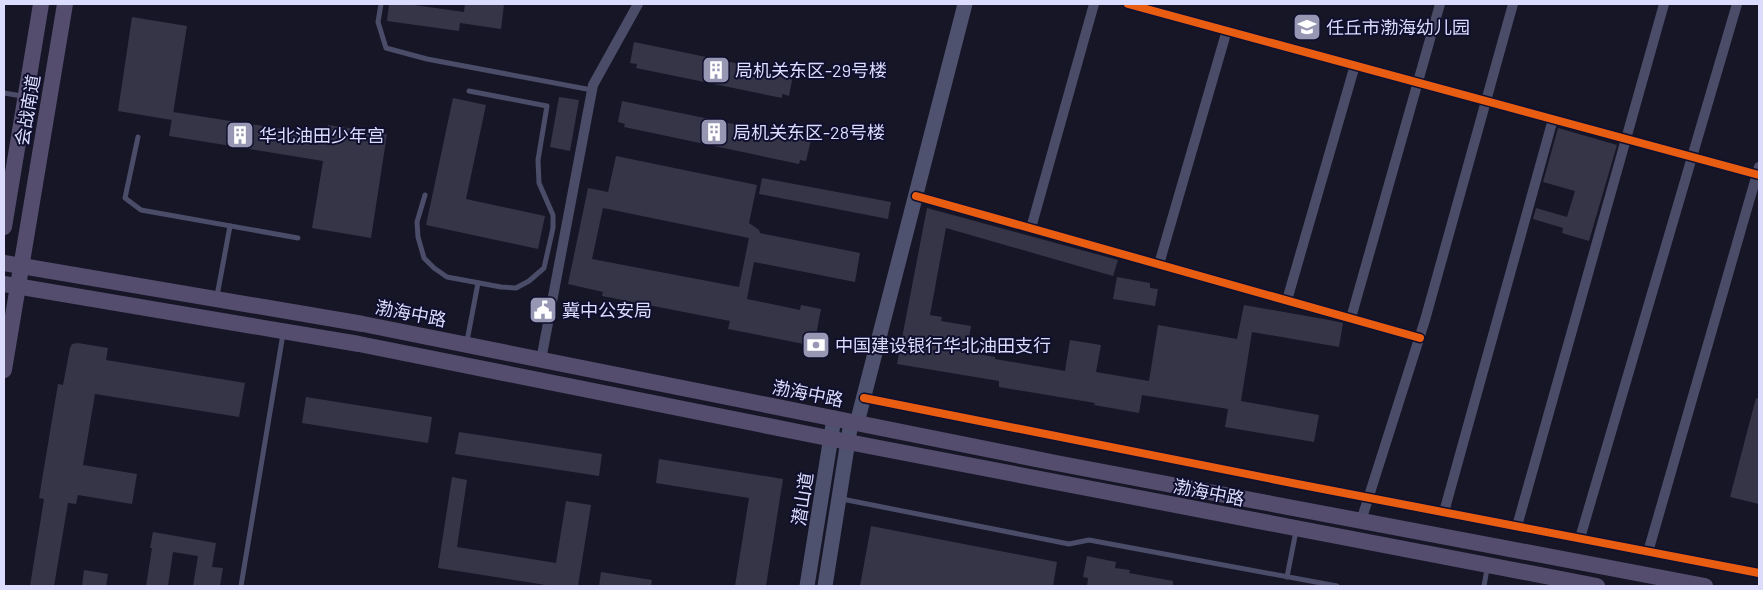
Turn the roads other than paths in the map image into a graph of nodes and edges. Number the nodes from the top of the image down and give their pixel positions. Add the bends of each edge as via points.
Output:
1 (41, 4) edge
2 (66, 4) edge
3 (381, 4) edge
4 (638, 4) edge
5 (965, 4) edge
6 (1094, 4) edge
7 (1128, 4) edge
8 (1440, 4) edge
9 (1513, 4) edge
10 (1664, 4) edge
11 (1738, 4) edge
12 (1227, 30) junction
13 (1355, 65) junction
14 (1419, 82) junction
15 (592, 90) junction
16 (469, 91) dead end
17 (4, 92) edge
18 (25, 97) junction
19 (1486, 101) junction
20 (1553, 119) junction
21 (138, 137) dead end
22 (1626, 139) junction
23 (1693, 157) junction
24 (1758, 172) edge
25 (425, 195) dead end
26 (916, 196) junction
27 (230, 226) junction
28 (4, 227) edge
29 (1031, 228) junction
30 (298, 238) dead end
31 (4, 263) edge
32 (1159, 264) junction
33 (21, 266) junction
34 (478, 283) junction
35 (11, 285) edge
36 (217, 300) junction
37 (1287, 300) junction
38 (1351, 318) junction
39 (283, 331) junction
40 (1420, 338) junction
41 (466, 345) junction
42 (541, 360) junction
43 (4, 370) edge
44 (864, 398) junction
45 (834, 418) junction
46 (854, 422) junction
47 (830, 438) junction
48 (848, 442) junction
49 (839, 498) junction
50 (1368, 498) junction
51 (1444, 512) junction
52 (1361, 521) junction
53 (1517, 526) junction
54 (1296, 529) junction
55 (1580, 538) junction
56 (1648, 552) junction
57 (1488, 566) junction
58 (1759, 573) edge
59 (1287, 577) junction
60 (242, 586) edge
61 (807, 586) edge
62 (825, 586) edge
63 (1337, 586) edge
64 (1484, 586) edge
65 (1597, 586) edge
66 (1705, 586) edge

1 - 18 main road, 会战南道
2 - 33 main road, 会战南道
3 - 15 lane via 378,22 386,48 427,59
4 - 15 street
5 - 26 street, 潜山道
6 - 29 street
7 - 12 street
8 - 14 street
9 - 19 street
10 - 22 street
11 - 23 street
12 - 13 street
12 - 32 street
13 - 14 street
13 - 37 street
14 - 19 street
14 - 38 street
15 - 42 street
16 - 34 lane via 548,106 538,160 539,183 553,215 544,268 516,288
17 - 18 lane
18 - 28 main road, 会战南道
19 - 20 street
19 - 40 street
20 - 22 street
20 - 51 street
21 - 27 lane via 125,198 141,210
22 - 23 street
22 - 53 street
23 - 24 street
23 - 55 street
24 - 56 street
25 - 34 lane via 417,222 424,258 447,277
26 - 29 street
26 - 44 street, 潜山道
27 - 30 lane
27 - 36 lane
29 - 32 street
31 - 33 main road, 渤海中路
32 - 37 street
33 - 35 main road, 会战南道
33 - 36 main road, 渤海中路
34 - 41 lane
35 - 39 main road, 渤海中路
35 - 43 main road, 会战南道
36 - 41 main road, 渤海中路
37 - 38 street
38 - 40 street
39 - 47 main road, 渤海中路
39 - 60 lane
40 - 50 street
41 - 42 main road, 渤海中路
42 - 45 main road, 渤海中路
44 - 46 street, 潜山道
44 - 50 street
45 - 46 main road, 渤海中路
45 - 47 street, 潜山道
46 - 48 street, 潜山道
46 - 52 main road, 渤海中路
47 - 48 main road, 渤海中路
47 - 61 street, 潜山道
48 - 49 street, 潜山道
48 - 54 main road, 渤海中路
49 - 59 lane via 1070,544 1089,540
49 - 62 street, 潜山道
50 - 51 street
50 - 52 street
51 - 53 street
52 - 66 main road, 渤海中路
53 - 55 street
54 - 57 main road, 渤海中路
54 - 59 lane
55 - 56 street
56 - 58 street
57 - 64 lane
57 - 65 main road, 渤海中路
59 - 63 lane

